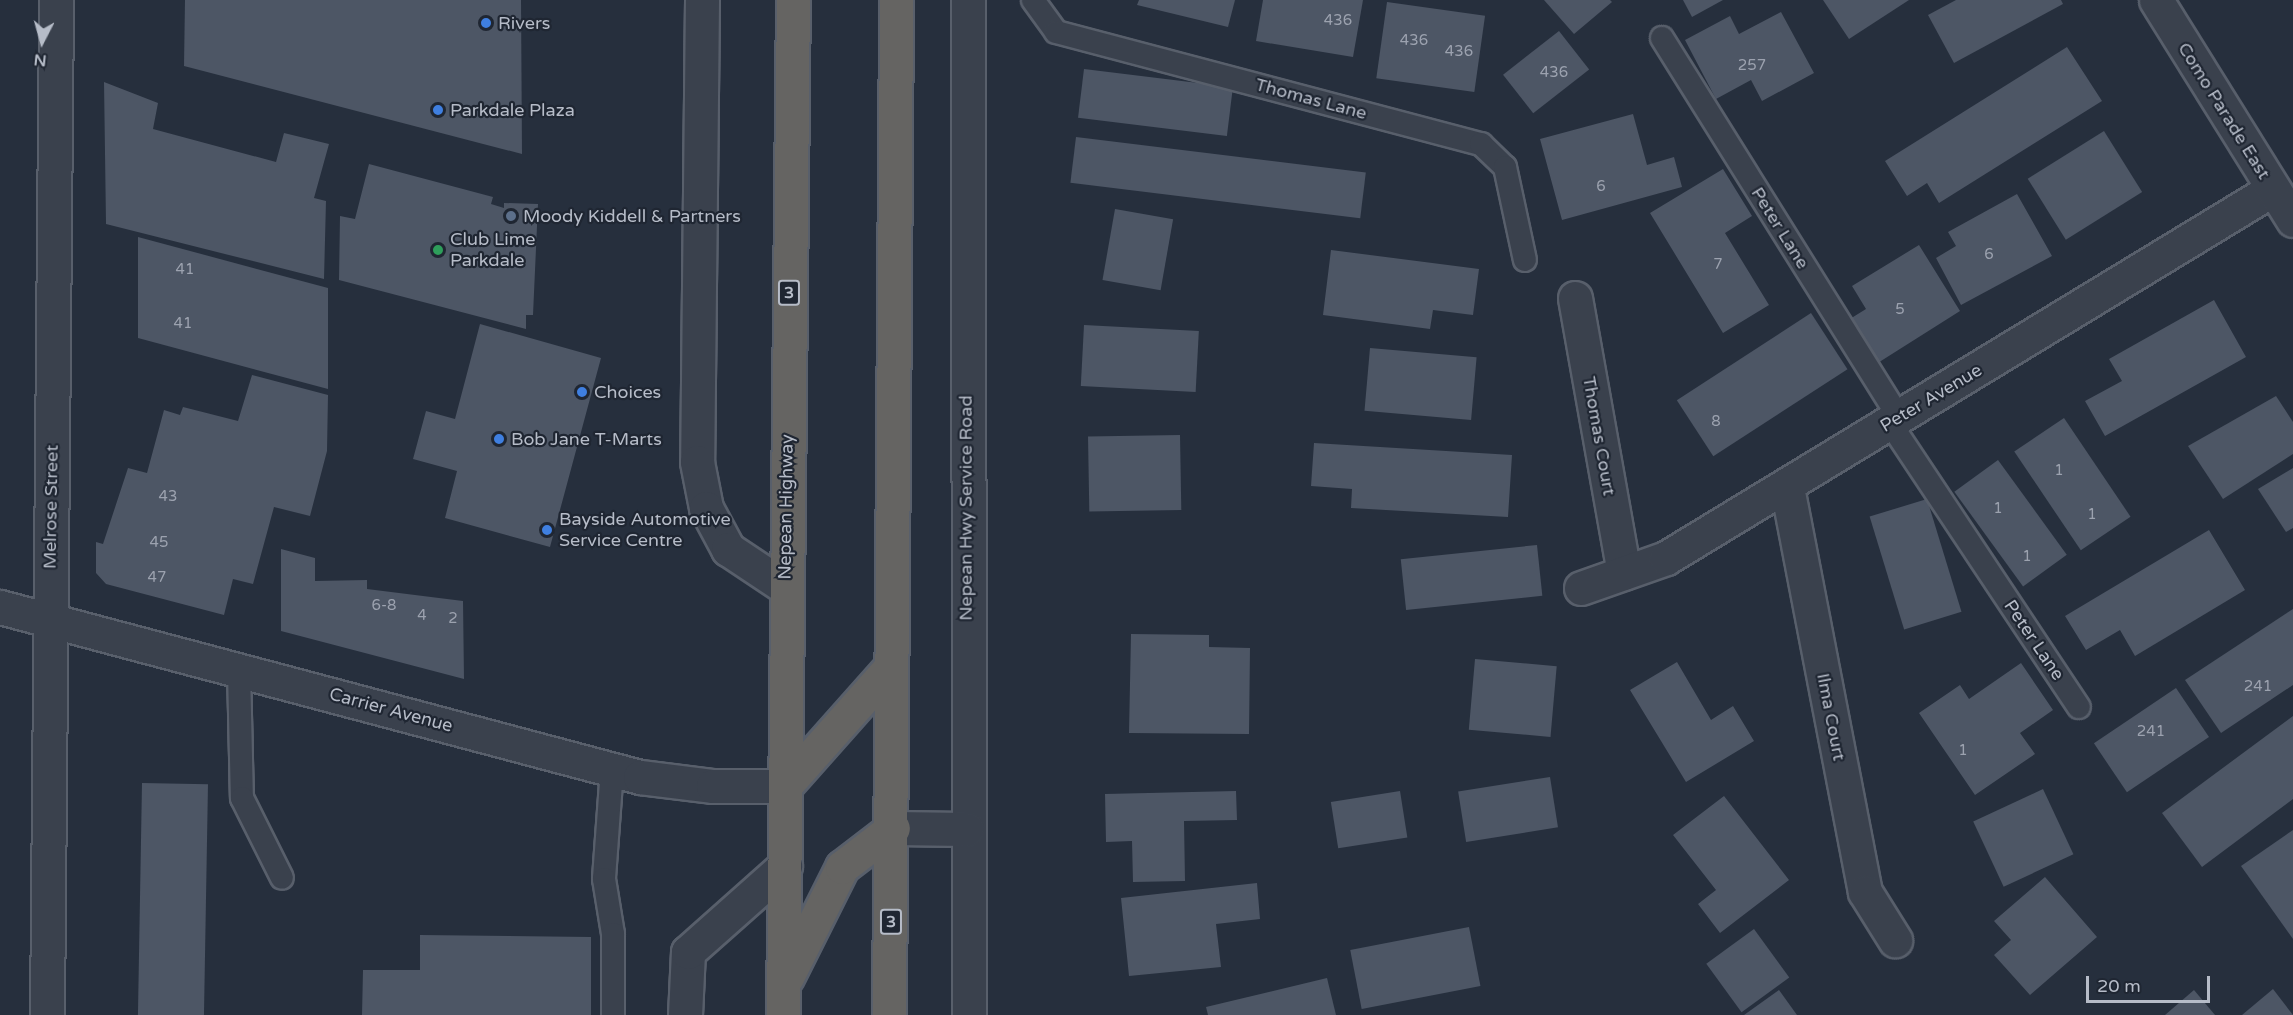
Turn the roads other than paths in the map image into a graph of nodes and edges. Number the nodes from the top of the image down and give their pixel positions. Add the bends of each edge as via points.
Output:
1 (56, 0) edge
2 (702, 0) edge
3 (793, 0) edge
4 (896, 0) edge
5 (968, 0) edge
6 (1033, 0) edge
7 (2156, 0) edge
8 (1662, 38) dead end
9 (2273, 189) junction
10 (2293, 220) edge
11 (1525, 260) dead end
12 (1575, 298) dead end
13 (1894, 421) junction
14 (1787, 487) junction
15 (1624, 573) junction
16 (785, 587) junction
17 (1581, 588) dead end
18 (0, 607) edge
19 (50, 620) junction
20 (889, 669) junction
21 (239, 670) junction
22 (2079, 707) dead end
23 (612, 769) junction
24 (785, 786) junction
25 (893, 828) junction
26 (967, 829) junction
27 (785, 866) junction
28 (282, 878) dead end
29 (1895, 940) dead end
30 (783, 1001) edge
31 (47, 1015) edge
32 (613, 1015) edge
33 (685, 1015) edge
34 (889, 1015) edge
35 (969, 1015) edge

1 - 19 street, Melrose Street
2 - 16 street via 697,462 706,507 728,549
3 - 16 highway, Nepean Highway / 3
4 - 20 highway, 3
5 - 26 street, Nepean Hwy Service Road
6 - 11 lane, Thomas Lane via 1056,32 1481,144 1505,167
7 - 9 street, Como Parade East
8 - 13 lane, Peter Lane
9 - 10 street, Como Parade East
9 - 13 street, Peter Avenue
12 - 15 street, Thomas Court
13 - 14 street, Peter Avenue
13 - 22 lane, Peter Lane
14 - 15 street, Peter Avenue via 1666,558
14 - 29 street, Ilma Court via 1865,892
15 - 17 street, Peter Avenue
16 - 24 highway, Nepean Highway / 3
18 - 19 street, Carrier Avenue
19 - 21 street, Carrier Avenue
19 - 31 street, Melrose Street
20 - 24 highway
20 - 25 highway, 3
21 - 23 street, Carrier Avenue
21 - 28 lane via 239,784 249,821
23 - 24 street, Carrier Avenue via 690,784
23 - 32 lane via 604,879 613,934
24 - 27 highway, Nepean Highway / 3
25 - 26 street
25 - 30 highway via 842,867
25 - 34 highway, 3
26 - 35 street, Nepean Hwy Service Road
27 - 30 highway, Nepean Highway / 3
27 - 33 street via 688,952

